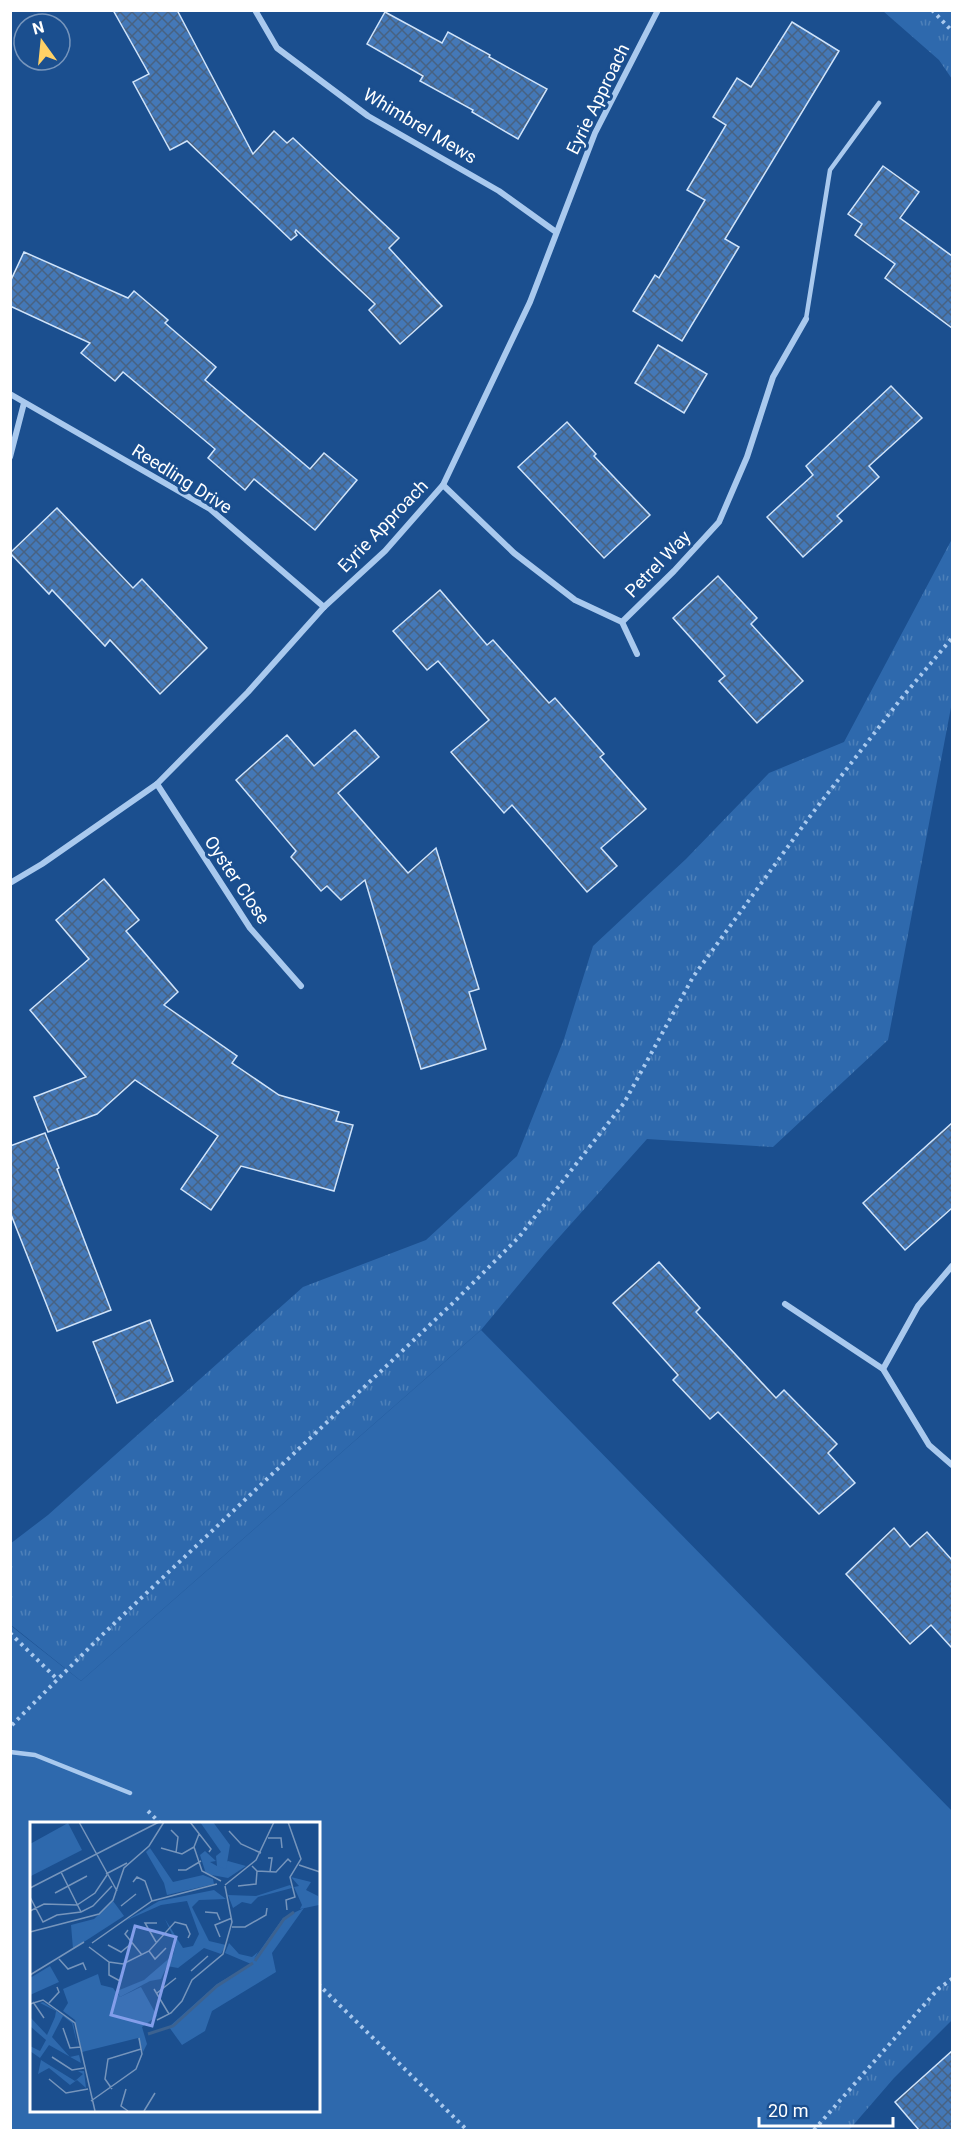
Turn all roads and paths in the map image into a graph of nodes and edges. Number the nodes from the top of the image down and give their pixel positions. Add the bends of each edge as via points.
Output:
1 (255, 10) edge
2 (658, 10) edge
3 (932, 10) edge
4 (952, 31) edge
5 (879, 103) dead end
6 (556, 232) junction
7 (806, 319) joint
8 (10, 394) edge
9 (24, 404) junction
10 (10, 457) edge
11 (442, 485) junction
12 (324, 607) junction
13 (622, 621) junction
14 (952, 638) edge
15 (637, 654) dead end
16 (157, 784) junction
17 (10, 883) edge
18 (301, 986) dead end
19 (952, 1266) edge
20 (785, 1304) dead end
21 (883, 1369) junction
22 (952, 1465) edge
23 (10, 1633) edge
24 (58, 1680) junction
25 (10, 1727) edge
26 (10, 1752) edge
27 (130, 1793) dead end
28 (952, 1979) edge
29 (320, 1986) edge
30 (467, 2130) edge
31 (813, 2130) edge

1 - 6 street, Whimbrel Mews via 277,48 368,116 499,191
2 - 6 street, Eyrie Approach via 595,133
3 - 4 path
5 - 7 lane via 830,170
6 - 11 street, Eyrie Approach via 530,302
7 - 13 street, Petrel Way via 773,377 747,457 719,522
8 - 9 street, Reedling Drive
9 - 10 street
9 - 12 street, Reedling Drive via 210,509
11 - 12 street, Eyrie Approach via 385,551
11 - 13 street, Petrel Way via 514,554 574,600
12 - 16 street, Eyrie Approach via 248,692
13 - 15 street
14 - 24 path via 811,815 693,977 624,1103 519,1237
16 - 17 street, Eyrie Approach
16 - 18 street, Oyster Close via 250,928
19 - 21 street via 918,1306
20 - 21 street
21 - 22 street via 929,1445
23 - 24 path
24 - 25 path
26 - 27 lane via 35,1755
28 - 31 path via 938,1989
29 - 30 path

